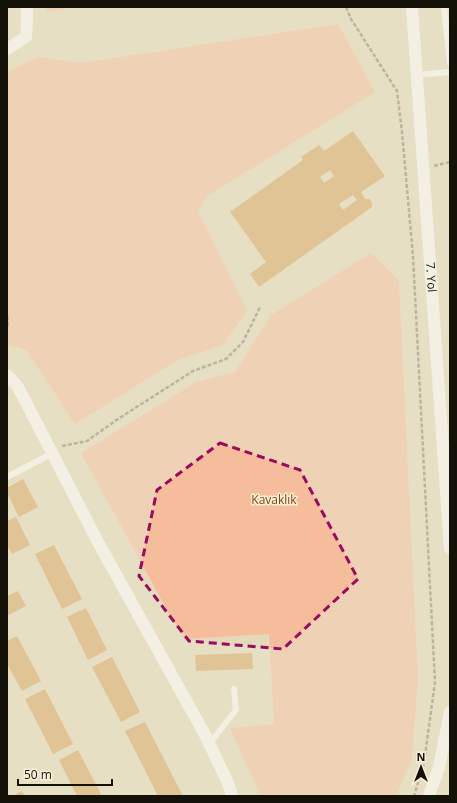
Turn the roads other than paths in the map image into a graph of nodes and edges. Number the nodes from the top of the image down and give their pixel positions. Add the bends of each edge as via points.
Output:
1 (26, 7) edge
2 (412, 7) edge
3 (444, 7) edge
4 (7, 49) edge
5 (450, 63) edge
6 (450, 72) edge
7 (417, 75) junction
8 (7, 375) edge
9 (51, 451) junction
10 (7, 477) edge
11 (450, 548) edge
12 (234, 690) dead end
13 (450, 712) edge
14 (210, 744) junction
15 (232, 796) edge
16 (428, 796) edge

1 - 4 street via 26,37
2 - 7 street, 7. Yol
3 - 5 lane
6 - 7 lane
7 - 11 street, 7. Yol
8 - 9 street via 18,387
9 - 10 lane
9 - 14 street via 99,544
12 - 14 lane via 236,710
13 - 16 street via 439,767
14 - 15 street

